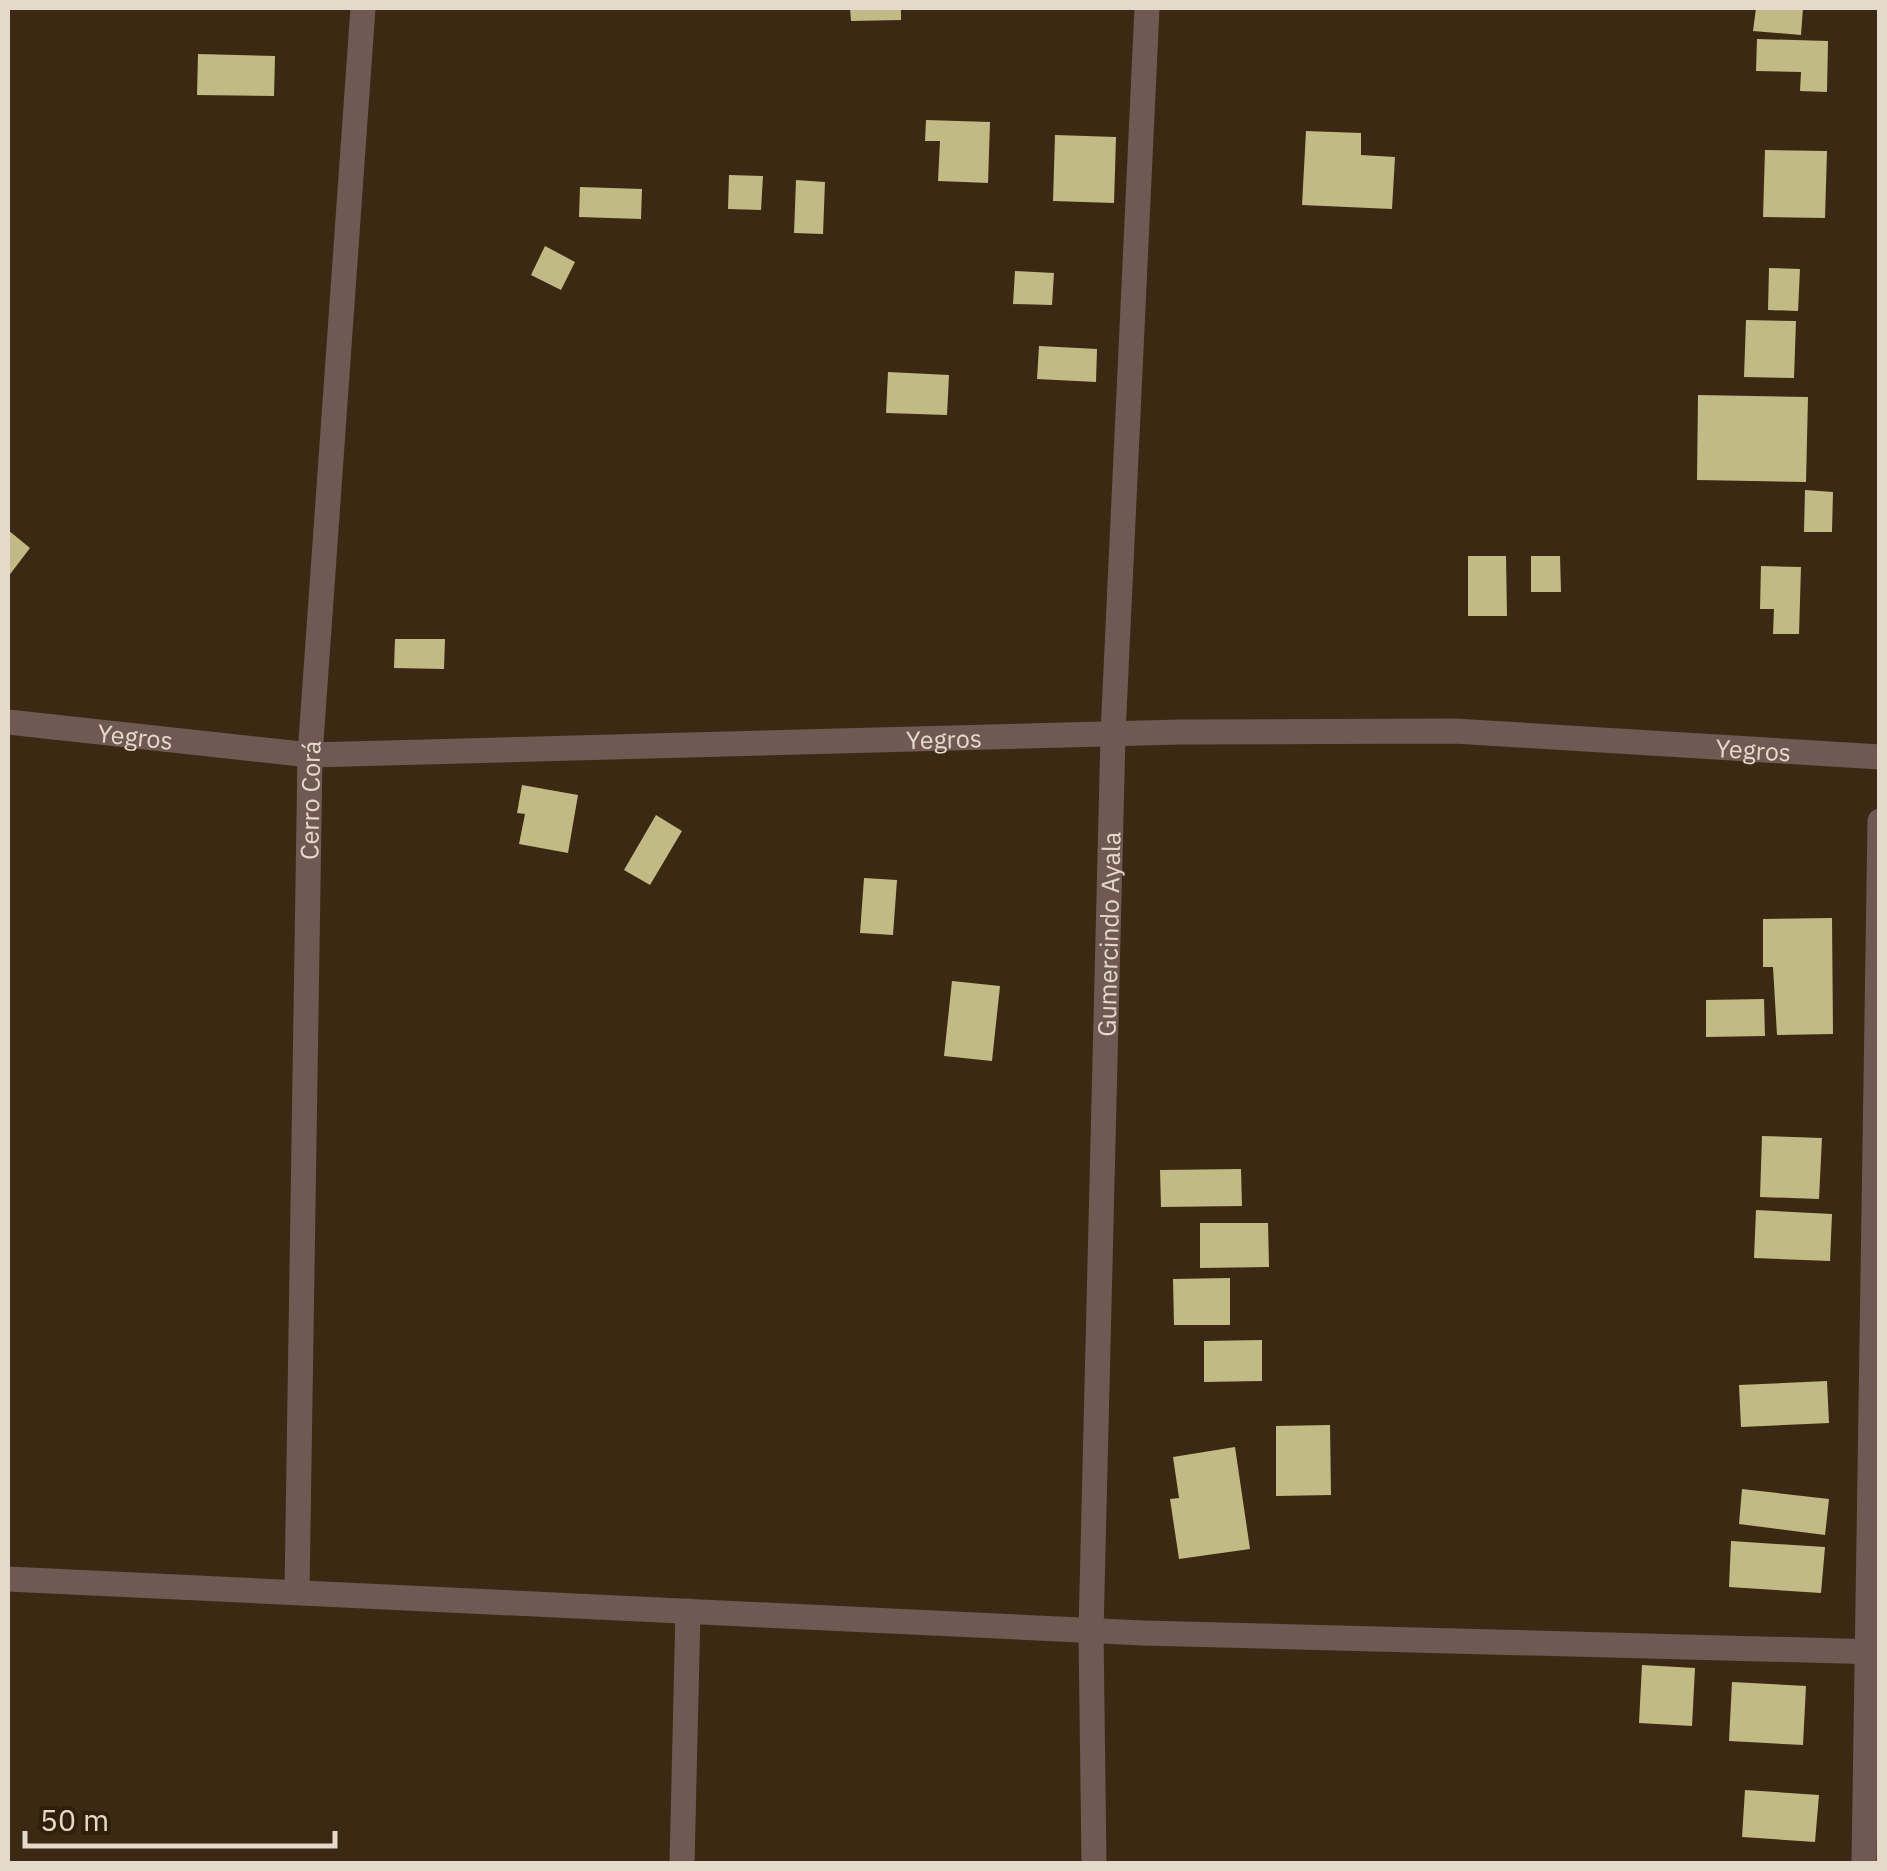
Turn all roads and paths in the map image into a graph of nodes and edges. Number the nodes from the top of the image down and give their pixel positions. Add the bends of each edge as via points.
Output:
1 (362, 8) edge
2 (1148, 8) edge
3 (8, 722) edge
4 (1113, 734) junction
5 (310, 755) junction
6 (1880, 757) edge
7 (1880, 821) edge
8 (8, 1579) edge
9 (297, 1592) junction
10 (688, 1612) junction
11 (1091, 1631) junction
12 (1873, 1652) edge
13 (682, 1864) edge
14 (1094, 1864) edge
15 (1864, 1864) edge

1 - 5 street, Cerro Corá
2 - 4 street, Gumercindo Ayala
3 - 5 street, Yegros
4 - 5 street, Yegros
4 - 6 street, Yegros via 1454,731
4 - 11 street, Gumercindo Ayala
5 - 9 street, Cerro Corá
7 - 12 street
8 - 9 street
9 - 10 street
10 - 11 street
10 - 13 street
11 - 12 street
11 - 14 street, Gumercindo Ayala
12 - 15 street

